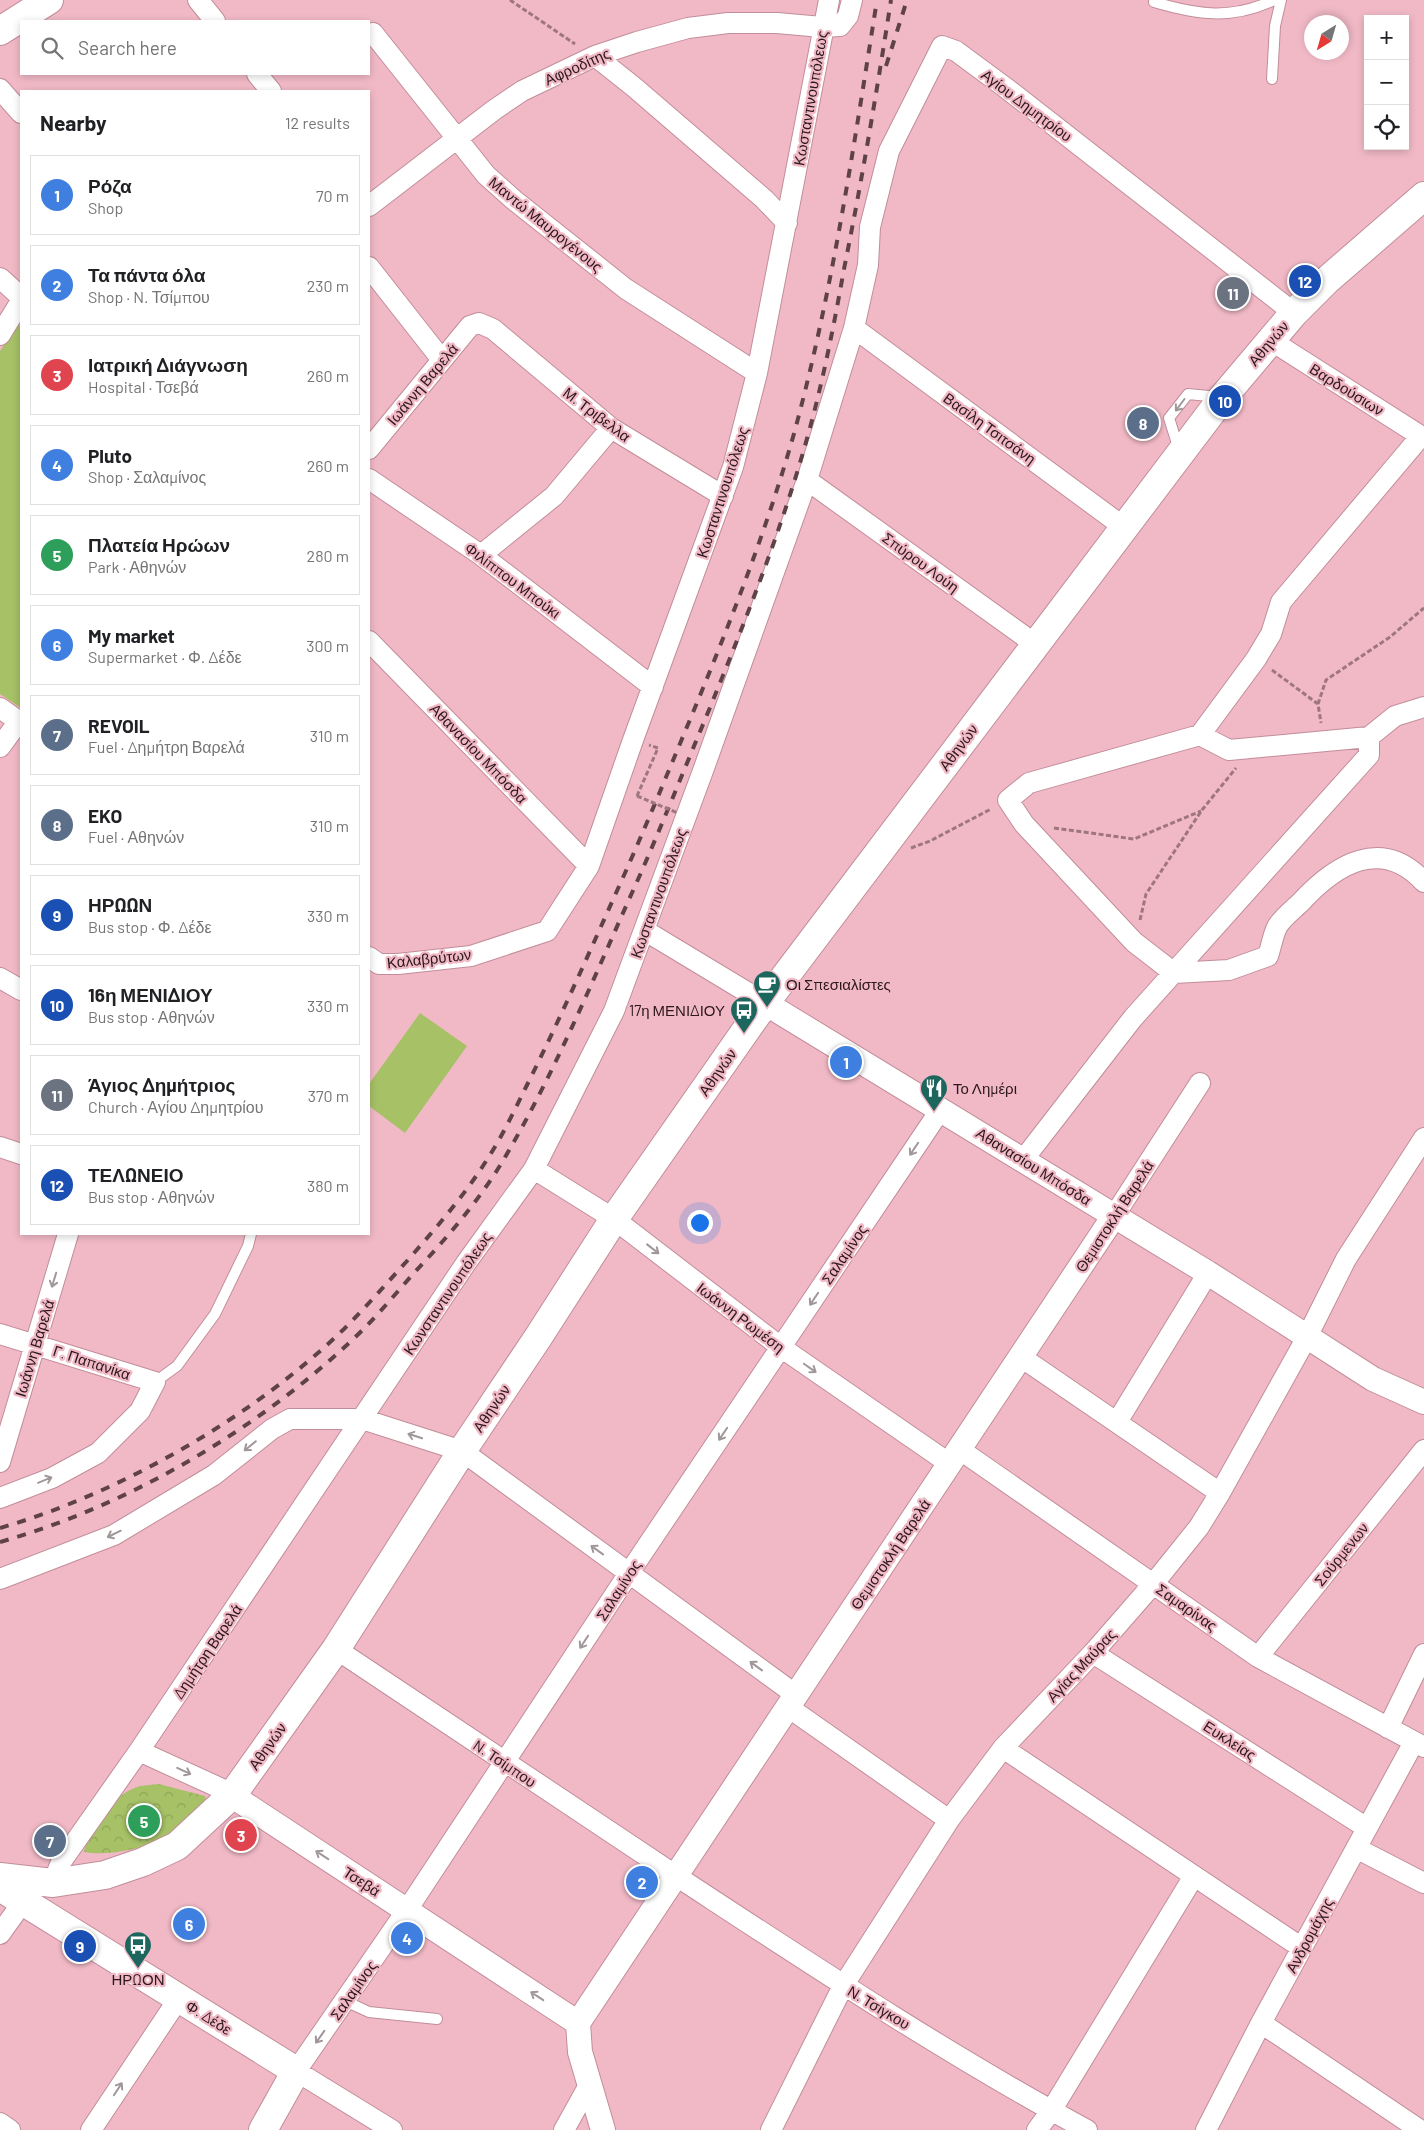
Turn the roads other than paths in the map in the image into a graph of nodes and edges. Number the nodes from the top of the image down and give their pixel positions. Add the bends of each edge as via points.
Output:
1 (49, 0) edge
2 (198, 0) edge
3 (829, 0) edge
4 (852, 0) edge
5 (1274, 0) edge
6 (1281, 0) edge
7 (1154, 2) dead end
8 (214, 20) edge
9 (822, 27) junction
10 (0, 31) edge
11 (373, 33) dead end
12 (595, 56) junction
13 (258, 75) edge
14 (1272, 79) dead end
15 (0, 89) edge
16 (270, 90) edge
17 (20, 112) edge
18 (458, 138) junction
19 (1424, 196) edge
20 (370, 205) edge
21 (787, 223) junction
22 (868, 264) joint
23 (370, 268) edge
24 (0, 278) edge
25 (20, 296) edge
26 (20, 303) edge
27 (1294, 313) junction
28 (478, 323) joint
29 (854, 328) junction
30 (0, 335) edge
31 (1270, 340) junction
32 (442, 360) junction
33 (757, 373) junction
34 (610, 428) junction
35 (1422, 437) edge
36 (370, 448) edge
37 (807, 480) junction
38 (370, 481) edge
39 (723, 496) junction
40 (1125, 528) junction
41 (482, 555) junction
42 (370, 642) edge
43 (1035, 644) junction
44 (653, 687) junction
45 (1424, 707) edge
46 (0, 708) edge
47 (20, 722) edge
48 (1200, 735) junction
49 (1369, 737) junction
50 (0, 747) edge
51 (589, 866) junction
52 (1424, 882) edge
53 (644, 930) junction
54 (547, 931) joint
55 (370, 958) edge
56 (1174, 973) junction
57 (0, 978) edge
58 (20, 989) edge
59 (765, 1003) junction
60 (1200, 1083) dead end
61 (941, 1108) junction
62 (1424, 1138) edge
63 (0, 1147) edge
64 (20, 1154) edge
65 (1023, 1160) junction
66 (534, 1169) junction
67 (1114, 1216) junction
68 (614, 1219) junction
69 (68, 1235) edge
70 (251, 1235) edge
71 (1208, 1273) junction
72 (0, 1334) edge
73 (1307, 1337) junction
74 (35, 1344) junction
75 (782, 1348) junction
76 (1021, 1357) junction
77 (155, 1382) junction
78 (1424, 1402) edge
79 (362, 1419) junction
80 (1117, 1422) junction
81 (1424, 1450) edge
82 (462, 1451) junction
83 (955, 1456) junction
84 (0, 1462) edge
85 (1220, 1493) junction
86 (0, 1498) edge
87 (629, 1573) junction
88 (0, 1580) edge
89 (1154, 1583) junction
90 (336, 1649) junction
91 (1093, 1653) junction
92 (1424, 1654) edge
93 (1258, 1657) junction
94 (792, 1701) junction
95 (1388, 1728) junction
96 (1419, 1744) edge
97 (1003, 1748) junction
98 (139, 1751) junction
99 (505, 1763) junction
100 (233, 1794) junction
101 (949, 1820) junction
102 (1367, 1828) junction
103 (1356, 1848) junction
104 (676, 1875) junction
105 (1194, 1876) junction
106 (0, 1877) edge
107 (84, 1880) junction
108 (1424, 1883) edge
109 (0, 1886) edge
110 (38, 1889) junction
111 (407, 1910) junction
112 (66, 1924) junction
113 (0, 1934) edge
114 (1302, 1948) junction
115 (844, 1986) junction
116 (178, 1998) junction
117 (345, 2001) junction
118 (437, 2019) dead end
119 (1261, 2022) junction
120 (578, 2023) junction
121 (296, 2071) junction
122 (589, 2085) junction
123 (1051, 2111) junction
124 (0, 2123) edge
125 (10, 2130) edge
126 (92, 2130) edge
127 (263, 2130) edge
128 (392, 2130) edge
129 (564, 2130) edge
130 (603, 2130) edge
131 (771, 2130) edge
132 (1037, 2130) edge
133 (1087, 2130) edge
134 (1206, 2130) edge
135 (1420, 2130) edge

1 - 10 main road
2 - 8 street
3 - 9 street, Κωσταντινουπόλεως
4 - 9 street, Αφροδίτης via 845,22 840,26
5 - 7 lane via 1256,9 1213,15 1190,13
6 - 14 lane via 1274,26
9 - 12 street, Αφροδίτης via 776,23 688,28
9 - 21 street, Κωσταντινουπόλεως
11 - 18 street, Μαντώ Μαυρογένους
12 - 18 street, Αφροδίτης via 522,91
12 - 21 street via 757,193
13 - 16 street
15 - 17 street
18 - 20 street, Αφροδίτης
18 - 33 street, Μαντώ Μαυρογένους via 486,175 626,290
19 - 27 main road, Αθηνών
21 - 33 street, Κωσταντινουπόλεως
22 - 27 street, Αγίου Δημητρίου via 870,227 889,151 942,46 956,51 1006,88
22 - 29 street, Κωσταντινουπόλεως
23 - 32 street
24 - 25 street
26 - 30 street
27 - 31 main road, Αθηνών
28 - 32 street, Ιωάννη Βαρελά via 470,326
28 - 34 street, Μ. Τριβελλα via 493,329
29 - 37 street, Κωσταντινουπόλεως
29 - 40 street, Βασίλη Τσιτσάνη
31 - 35 street, Βαρδούσιων
31 - 40 main road, Αθηνών via 1179,453
32 - 36 street, Ιωάννη Βαρελά
33 - 39 street, Κωσταντινουπόλεως
34 - 39 street, Μ. Τριβελλα
34 - 41 street via 554,496
35 - 48 street via 1281,602 1270,634 1256,658
37 - 43 street, Σπύρου Λούη
37 - 53 street, Κωσταντινουπόλεως
38 - 41 street, Φιλίππου Μπούκι
39 - 44 street, Κωσταντινουπόλεως
40 - 43 main road, Αθηνών
41 - 44 street, Φιλίππου Μπούκι
42 - 51 street, Αθανασίου Μπόσδα
43 - 59 main road, Αθηνών
44 - 51 street, Κωσταντινουπόλεως
45 - 49 street via 1395,716
46 - 47 street
47 - 50 street
48 - 49 street via 1229,750
48 - 56 street via 1029,783 1008,800 1024,824 1134,942
49 - 56 street via 1369,754
51 - 54 street, Κωσταντινουπόλεως
52 - 56 street via 1413,870 1400,863 1374,857 1362,859 1338,870 1311,891 1278,926 1268,956 1229,970
53 - 59 street, Αθανασίου Μπόσδα
53 - 66 street, Κωσταντινουπόλεως via 614,1011
54 - 55 street, Καλαβρύτων via 471,956 398,964 379,964
56 - 65 street via 1133,1018
57 - 58 street
59 - 61 street, Αθανασίου Μπόσδα
59 - 68 main road, Αθηνών
60 - 67 street, Θεμιστοκλή Βαρελά
61 - 65 street, Αθανασίου Μπόσδα
61 -> 75 street, Σαλαμίνος
62 - 73 street, Αγίας Μαύρας via 1346,1259
63 - 64 street
65 - 67 street, Αθανασίου Μπόσδα
66 - 68 street, Ιωάννη Ρωμέση
66 - 79 street, Κωνσταντινουπόλεως via 466,1263
67 - 71 street, Αθανασίου Μπόσδα
67 - 76 street, Θεμιστοκλή Βαρελά
68 -> 75 street, Ιωάννη Ρωμέση
68 - 82 main road, Αθηνών
69 -> 74 street, Ιωάννη Βαρελά
70 - 77 lane via 214,1314 177,1366
71 - 73 street, Αθανασίου Μπόσδα
71 - 80 street
72 - 74 street, Γ. Παπανίκα
73 - 78 street, Αθανασίου Μπόσδα via 1373,1380
73 - 85 street, Αγίας Μαύρας
74 - 77 street, Γ. Παπανίκα
74 - 84 street, Ιωάννη Βαρελά
75 -> 83 street, Ιωάννη Ρωμέση
75 -> 87 street, Σαλαμίνος
76 - 80 street
76 - 83 street, Θεμιστοκλή Βαρελά
86 -> 77 street via 52,1478 98,1453 140,1411
82 -> 79 street
79 -> 88 street via 290,1419 272,1429 214,1475 114,1535
79 - 98 street, Δημήτρη Βαρελά
80 - 85 street
81 - 93 street, Σούρμενων
87 -> 82 street
82 - 90 main road, Αθηνών
83 - 89 street, Σαμαρίνας
83 - 94 street, Θεμιστοκλή Βαρελά
85 - 89 street, Αγίας Μαύρας via 1199,1527
94 -> 87 street
87 -> 99 street, Σαλαμίνος
89 - 91 street, Αγίας Μαύρας
89 - 93 street, Σαμαρίνας
90 - 99 street, N. Τσίμπου
90 - 100 main road, Αθηνών
91 - 97 street, Αγίας Μαύρας
91 - 102 street, Ευκλείας
92 - 95 street
93 - 95 street, Σαμαρίνας
94 - 101 street
94 - 104 street, Θεμιστοκλή Βαρελά
95 - 96 street, Σαμαρίνας
96 - 102 street, Ανδρομάχης
97 - 101 street, Αγίας Μαύρας
97 - 105 street
98 -> 100 street, Τσεβά
98 - 110 street, Δημήτρη Βαρελά via 62,1862
99 - 104 street, N. Τσίμπου
99 - 111 street, Σαλαμίνος
100 - 107 main road, Αθηνών via 189,1836 170,1849 143,1862
111 -> 100 street, Τσεβά
101 - 115 street, Αγίας Μαύρας
102 - 103 street, Ανδρομάχης
103 - 108 street
103 - 114 street, Ανδρομάχης
104 - 115 street, Ν. Τσίγκου
104 - 120 street, Θεμιστοκλή Βαρελά
105 - 114 street
105 - 123 street
106 - 110 main road, Αθηνών
107 - 110 main road, Αθηνών
107 - 112 main road via 65,1901
109 - 110 main road
110 - 112 main road
110 - 113 street, Δημήτρη Βαρελά
111 - 117 street, Σαλαμίνος
120 -> 111 street, Τσεβά
112 - 116 main road, Φ. Δέδε
114 - 119 street, Ανδρομάχης
115 - 123 street, Ν. Τσίγκου
115 - 131 street, Αγίας Μαύρας
116 - 121 main road, Φ. Δέδε
126 -> 116 street
117 - 118 lane via 369,2012
117 -> 121 street, Σαλαμίνος
119 - 134 street, Ανδρομάχης
119 - 135 street
120 - 122 street via 580,2052
121 - 127 main road
121 - 128 street, Φ. Δέδε
122 - 129 street
122 - 130 street
123 - 132 street
123 - 133 street, Ν. Τσίγκου
124 - 125 street

